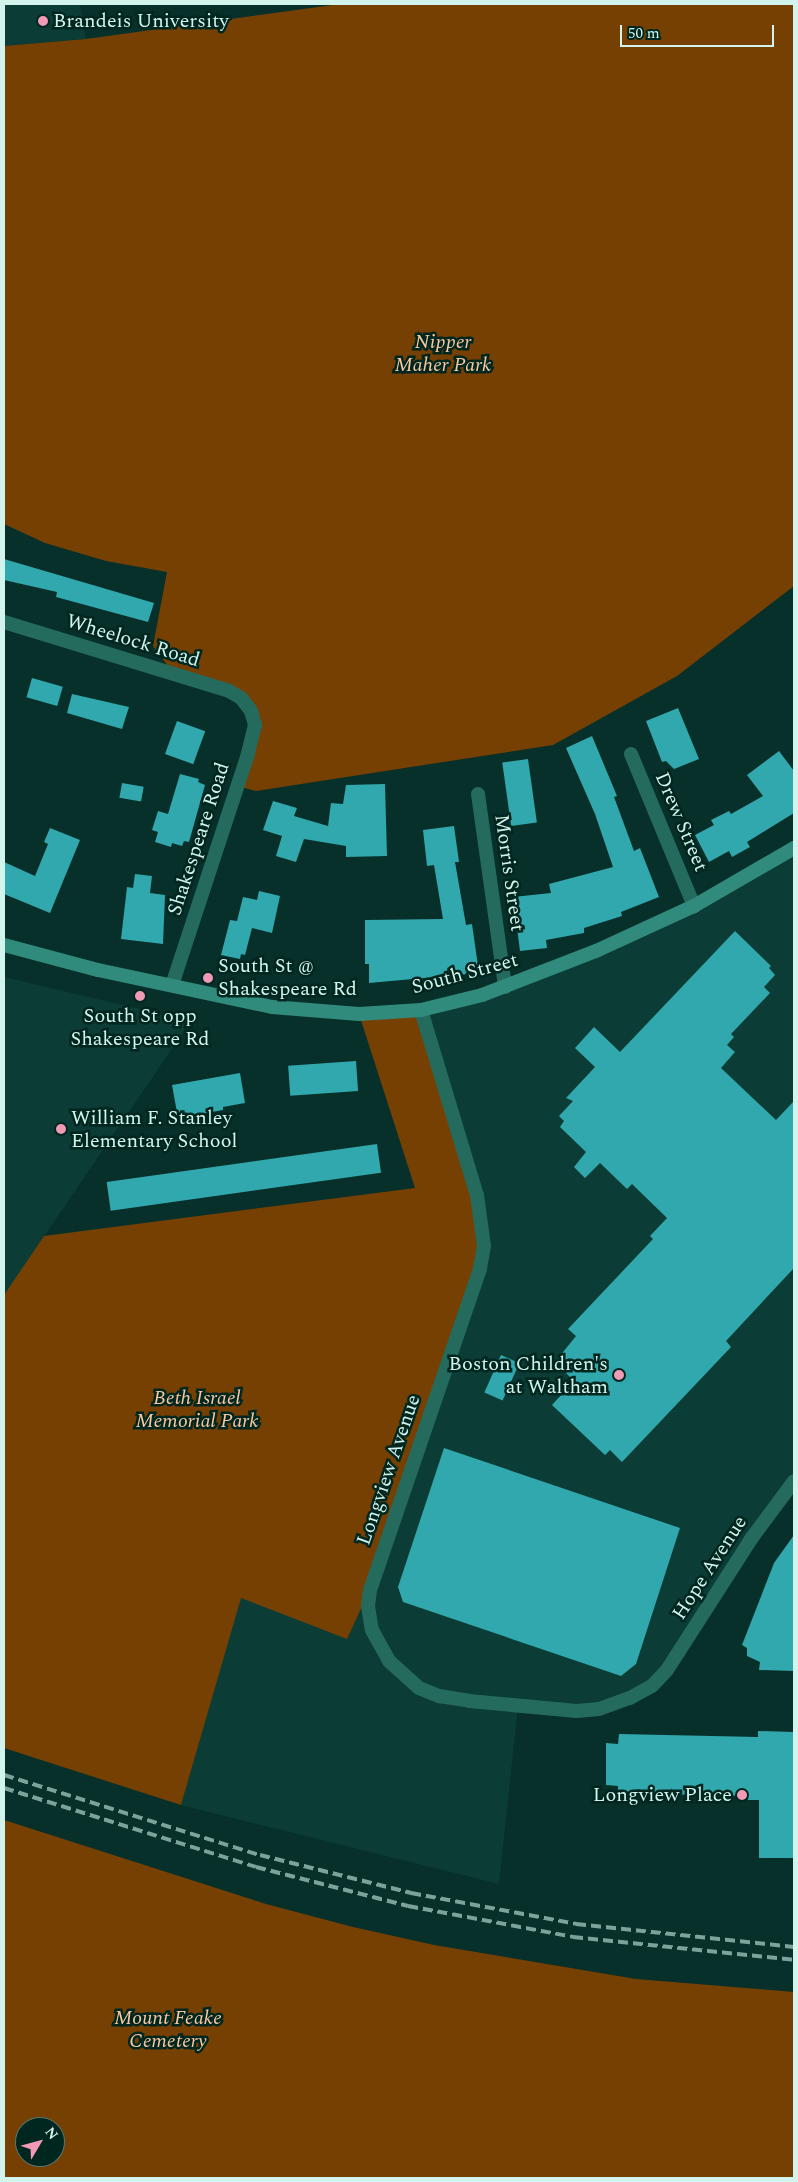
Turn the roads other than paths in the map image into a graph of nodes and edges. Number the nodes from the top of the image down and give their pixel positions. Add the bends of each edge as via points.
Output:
1 (4, 622) edge
2 (248, 704) joint
3 (631, 754) dead end
4 (478, 794) dead end
5 (794, 848) edge
6 (694, 906) junction
7 (4, 945) edge
8 (172, 985) junction
9 (505, 987) junction
10 (421, 1010) junction
11 (794, 1481) edge
12 (660, 1678) joint

1 - 2 street, Wheelock Road via 229,691
2 - 8 street, Shakespeare Road via 254,717 254,733
3 - 6 street, Drew Street
4 - 9 street, Morris Street
5 - 6 main road, South Street
6 - 9 main road, South Street via 596,952
7 - 8 main road, South Street
8 - 10 main road, South Street via 272,1007 317,1012 359,1014
9 - 10 main road, South Street
10 - 12 street, Longview Avenue via 477,1195 484,1246 480,1269 370,1590 368,1606 372,1630 389,1660 411,1683 439,1696 468,1701 587,1711 630,1698
11 - 12 street, Hope Avenue via 751,1539

